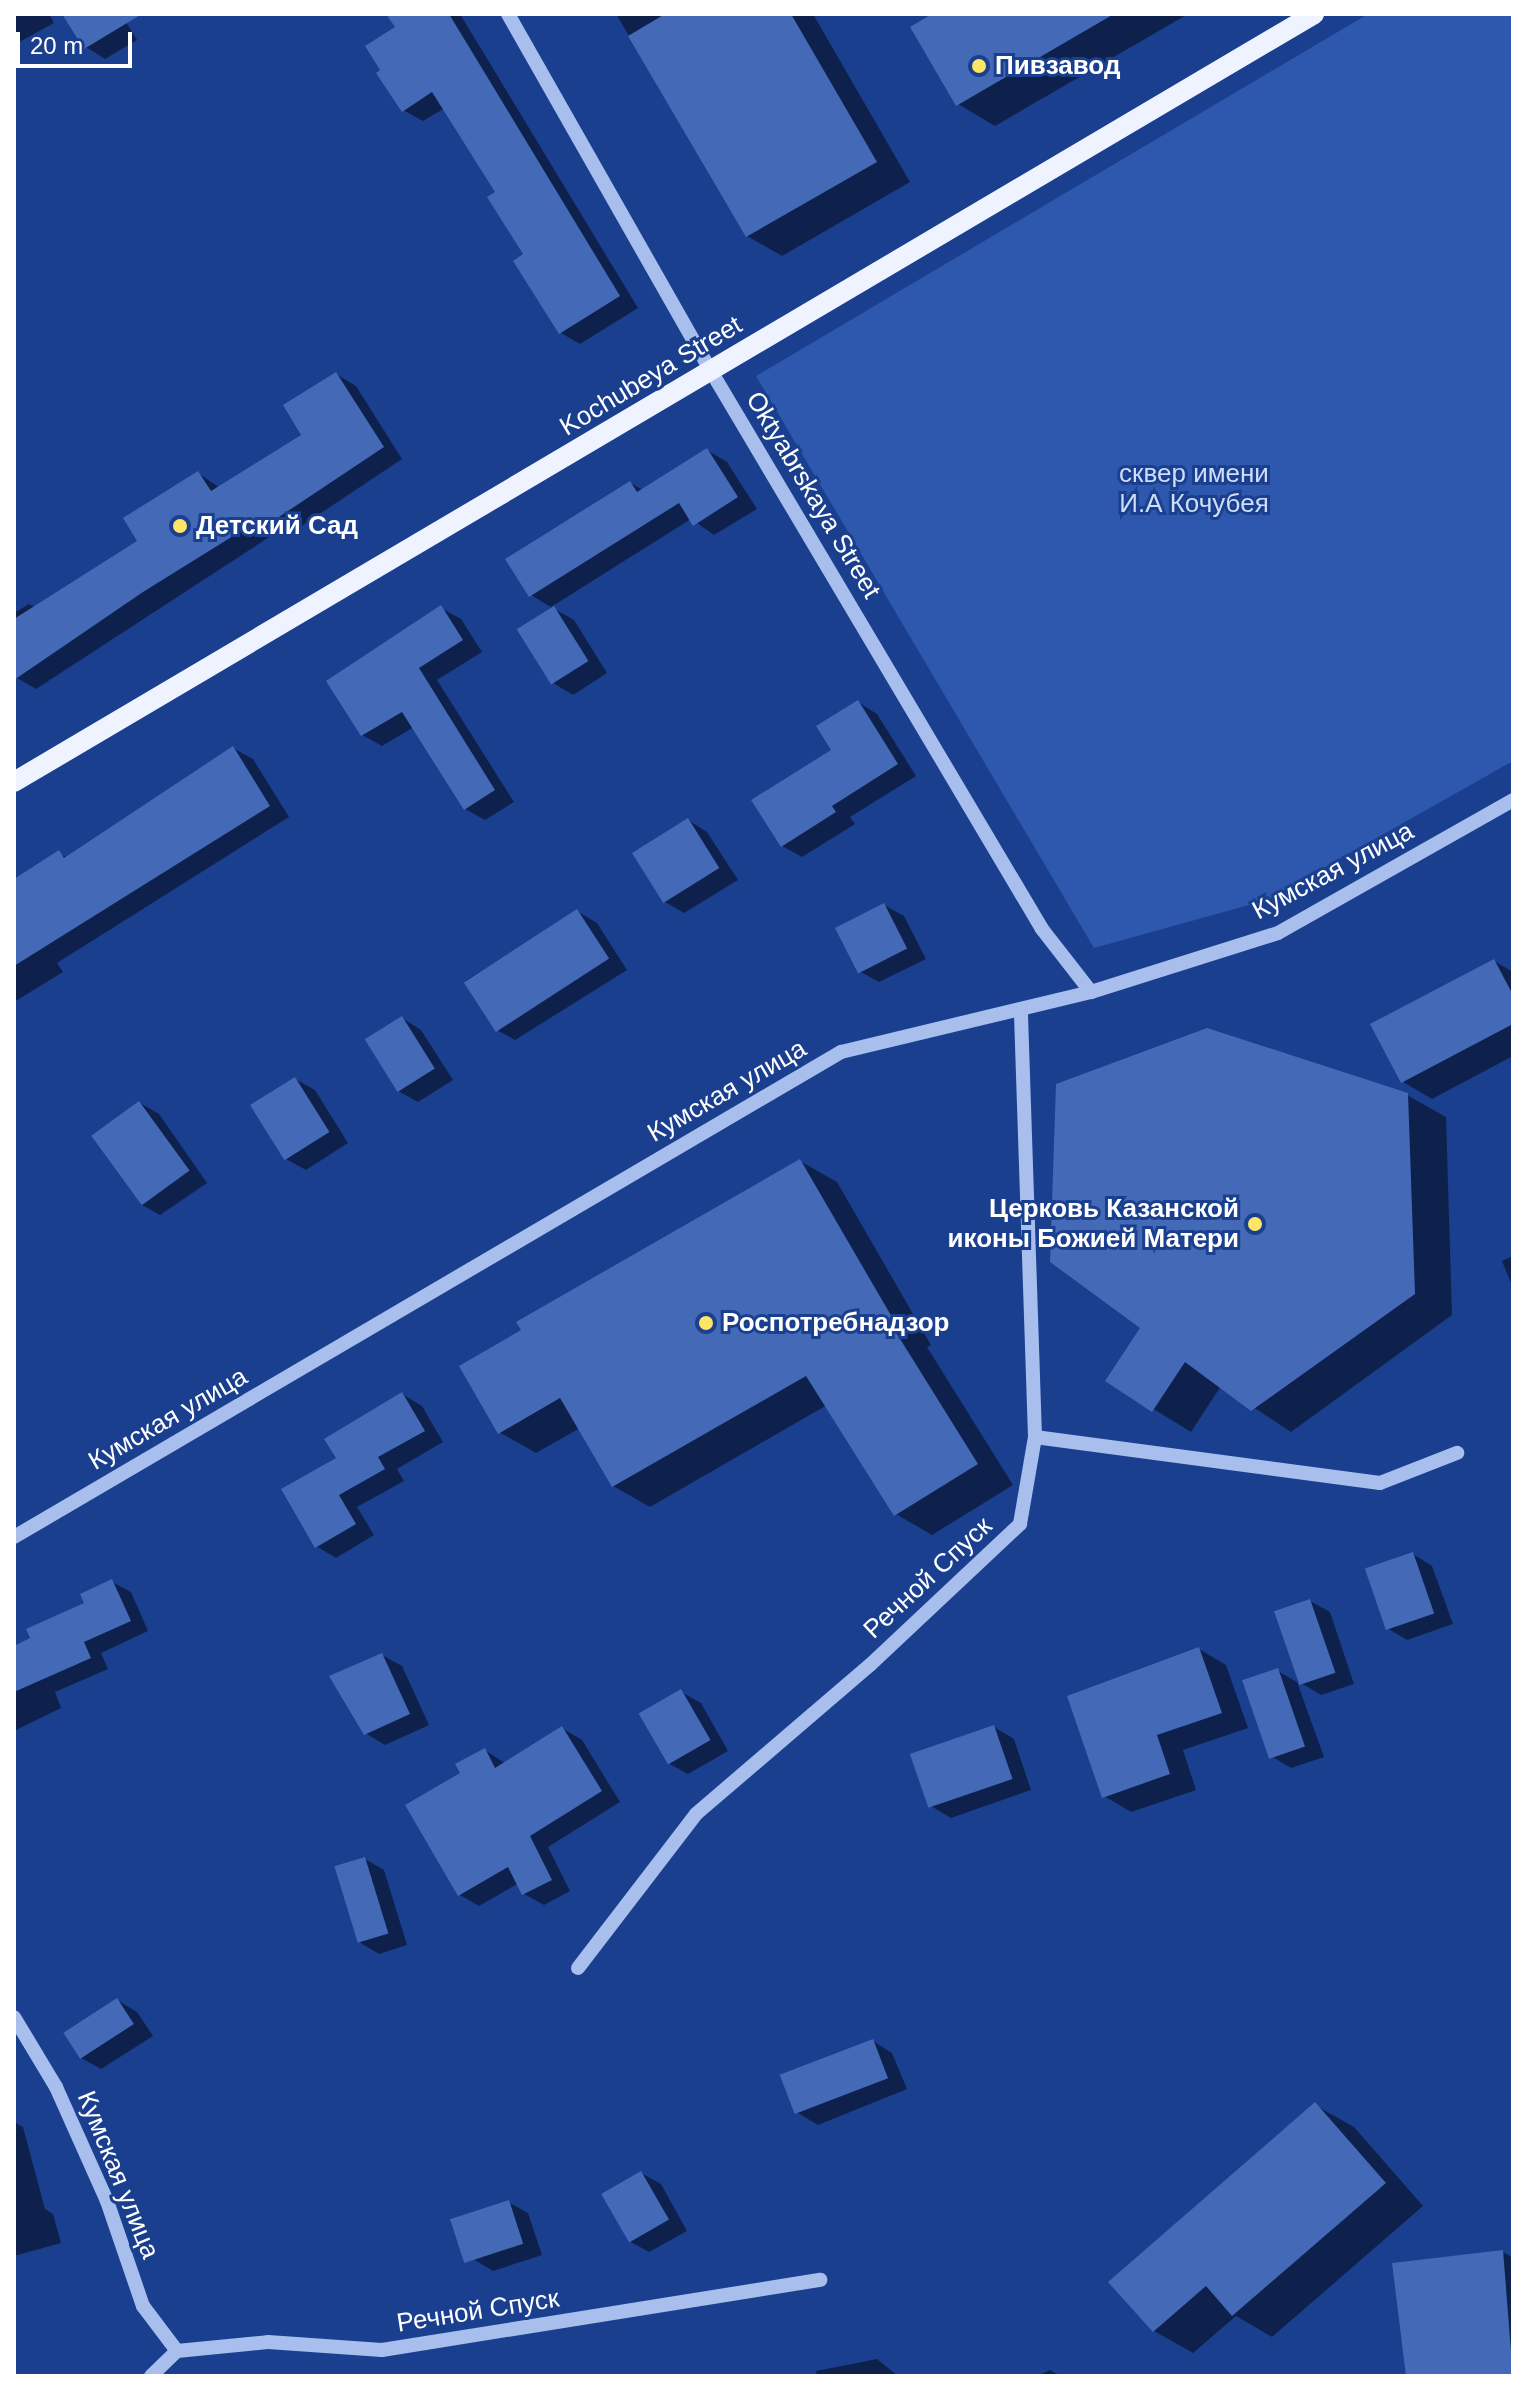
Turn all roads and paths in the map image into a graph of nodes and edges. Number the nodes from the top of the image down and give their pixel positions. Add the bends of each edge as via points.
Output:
1 (508, 14) edge
2 (1314, 14) edge
3 (711, 371) junction
4 (14, 782) edge
5 (1513, 800) edge
6 (1091, 992) junction
7 (1021, 1009) junction
8 (1035, 1437) junction
9 (1457, 1453) dead end
10 (14, 1537) edge
11 (578, 1968) dead end
12 (14, 2017) edge
13 (820, 2280) dead end
14 (177, 2351) junction
15 (151, 2376) edge

1 - 3 street, Oktyabrskaya Street
2 - 3 main road, Kochubeya Street
3 - 4 main road, Kochubeya Street
3 - 6 street, Oktyabrskaya Street via 1042,929
5 - 6 street, Кумская улица via 1278,933
6 - 7 street, Кумская улица
7 - 8 street, Речной Спуск
7 - 10 street, Кумская улица via 841,1052
8 - 9 street via 1380,1483
8 - 11 street, Речной Спуск via 1020,1524 870,1665 696,1814
12 - 14 street, Кумская улица via 56,2087 101,2187 143,2306
13 - 14 street, Речной Спуск via 382,2350 268,2342
14 - 15 street

